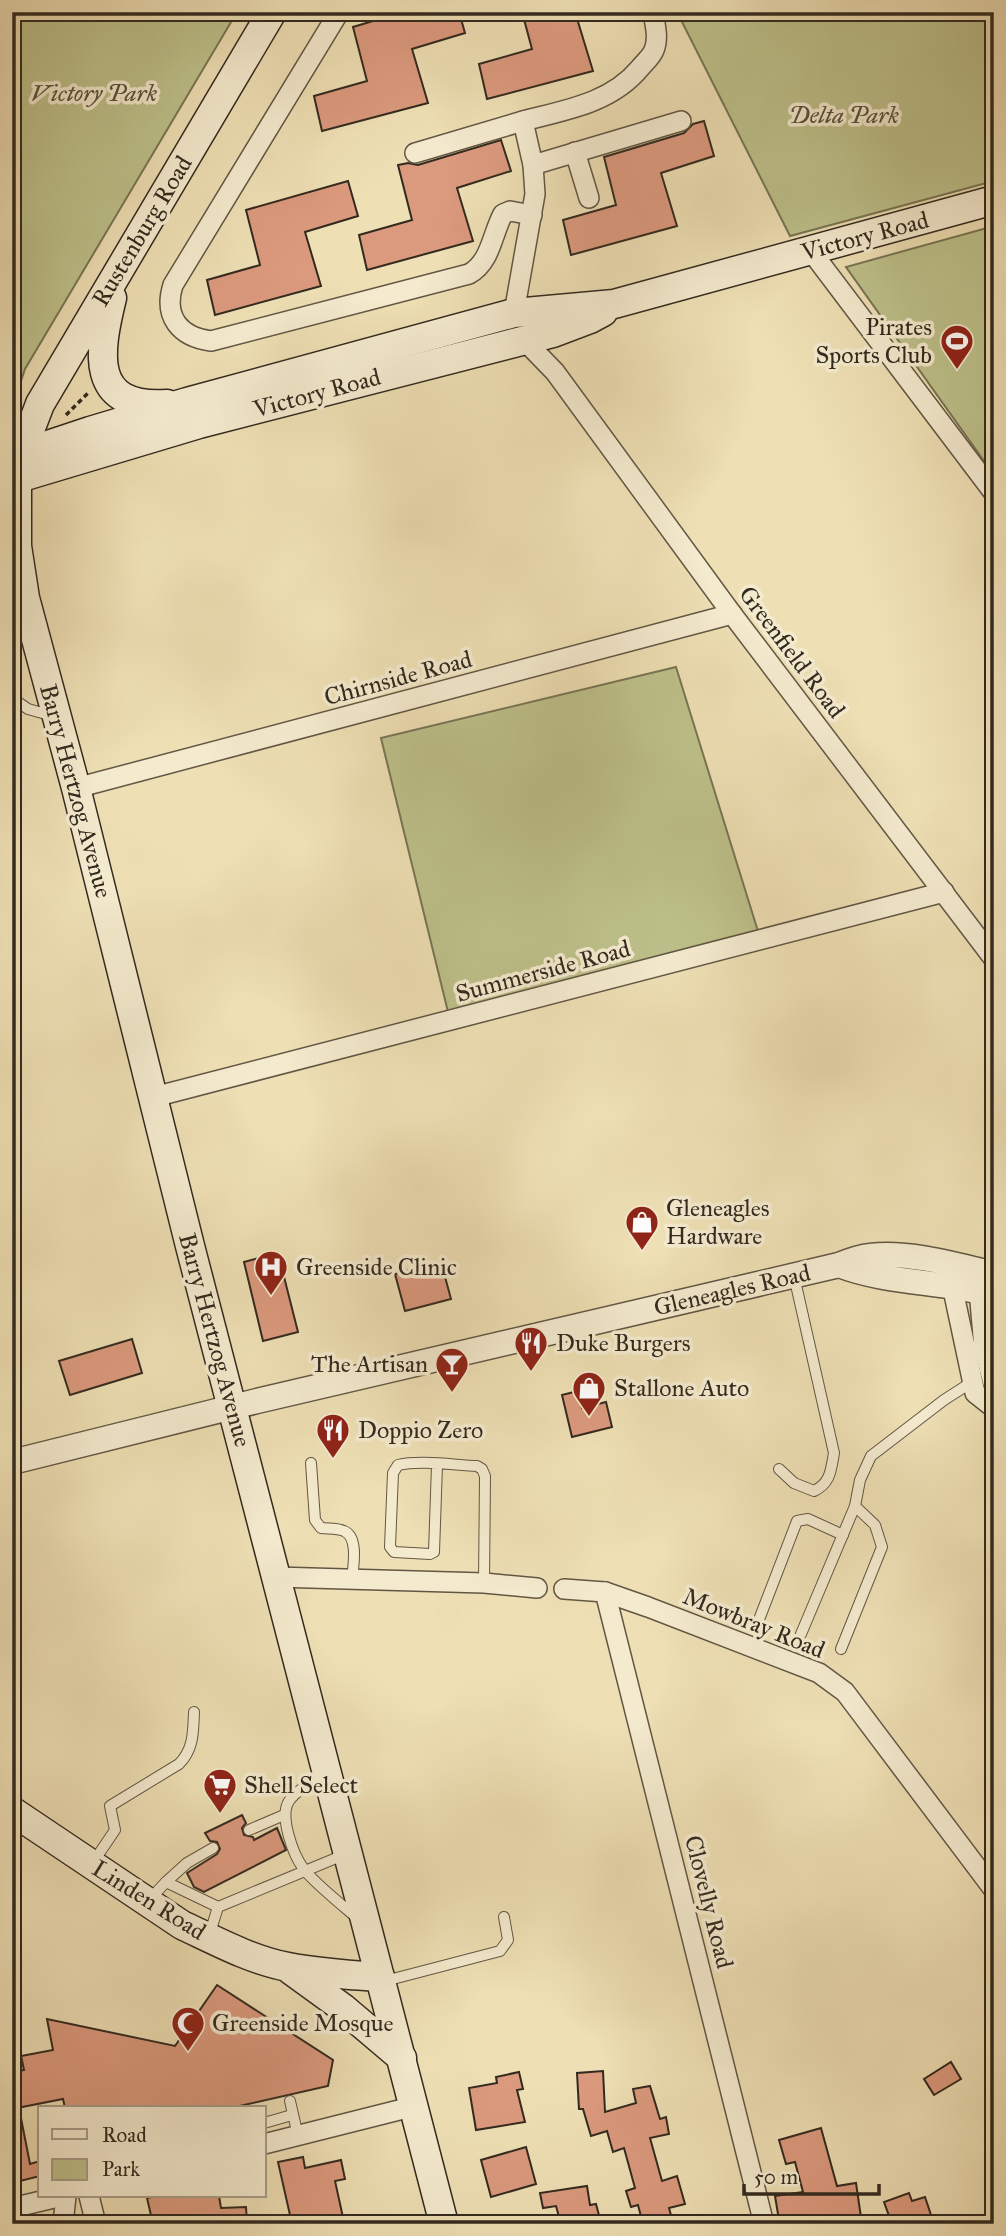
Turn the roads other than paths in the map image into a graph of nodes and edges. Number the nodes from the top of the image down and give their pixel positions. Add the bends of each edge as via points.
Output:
1 (272, 12) edge
2 (339, 12) edge
3 (653, 12) edge
4 (523, 121) junction
5 (681, 121) dead end
6 (575, 152) junction
7 (415, 153) dead end
8 (533, 165) junction
9 (589, 198) dead end
10 (994, 201) edge
11 (532, 215) junction
12 (811, 251) junction
13 (119, 271) junction
14 (606, 309) junction
15 (514, 313) junction
16 (554, 333) junction
17 (524, 340) junction
18 (430, 364) junction
19 (555, 372) junction
20 (187, 402) junction
21 (16, 467) edge
22 (994, 493) edge
23 (21, 597) edge
24 (732, 614) junction
25 (12, 698) edge
26 (57, 717) junction
27 (76, 788) junction
28 (944, 892) junction
29 (994, 959) edge
30 (154, 1097) junction
31 (794, 1275) junction
32 (953, 1275) junction
33 (986, 1282) edge
34 (989, 1341) edge
35 (973, 1381) junction
36 (994, 1387) edge
37 (994, 1402) edge
38 (233, 1407) junction
39 (994, 1408) edge
40 (12, 1462) edge
41 (311, 1463) dead end
42 (437, 1465) junction
43 (779, 1469) dead end
44 (855, 1506) junction
45 (843, 1535) junction
46 (276, 1577) junction
47 (352, 1580) junction
48 (484, 1583) junction
49 (537, 1588) dead end
50 (564, 1588) dead end
51 (605, 1592) junction
52 (760, 1617) dead end
53 (801, 1634) dead end
54 (841, 1649) dead end
55 (194, 1712) dead end
56 (328, 1774) junction
57 (12, 1811) edge
58 (284, 1815) junction
59 (250, 1830) dead end
60 (213, 1849) dead end
61 (347, 1853) junction
62 (92, 1865) junction
63 (304, 1870) junction
64 (994, 1890) edge
65 (157, 1892) junction
66 (218, 1907) junction
67 (504, 1917) dead end
68 (367, 1927) junction
69 (209, 1938) junction
70 (285, 1967) junction
71 (380, 1980) junction
72 (402, 2058) junction
73 (290, 2102) dead end
74 (415, 2106) junction
75 (292, 2115) junction
76 (266, 2122) edge
77 (298, 2136) junction
78 (266, 2144) edge
79 (55, 2198) edge
80 (64, 2198) edge
81 (90, 2198) edge
82 (12, 2208) edge
83 (63, 2224) edge
84 (96, 2224) edge
85 (444, 2224) edge
86 (764, 2224) edge

1 - 13 main road, Rustenburg Road
2 - 11 street via 173,285 169,310 183,331 211,341 469,274 479,268 503,214
3 - 4 street via 654,51 631,79 593,102
4 - 7 street
4 - 8 street
5 - 6 street
6 - 8 street
6 - 9 street
8 - 11 street
10 - 12 main road, Victory Road
11 - 15 street
12 - 14 main road, Victory Road
12 - 22 street
13 - 20 main road via 102,340 107,379 120,394 140,403
13 - 21 main road, Rustenburg Road via 47,390
14 - 15 main road, Victory Road
14 - 16 main road, Victory Road
15 - 18 main road via 510,325 498,336
15 - 20 main road, Victory Road
16 - 17 main road, Victory Road
16 - 19 street via 550,347
17 - 18 main road, Victory Road
17 - 19 street, Greenfield Road
18 - 21 main road, Victory Road
19 - 24 street, Greenfield Road
20 - 21 main road, Victory Road
21 - 23 main road, Barry Hertzog Avenue
23 - 26 main road, Barry Hertzog Avenue
24 - 27 street, Chirnside Road
24 - 28 street, Greenfield Road
25 - 26 lane via 28,709
26 - 27 main road, Barry Hertzog Avenue
27 - 30 main road, Barry Hertzog Avenue
28 - 29 street, Greenfield Road
28 - 30 street, Summerside Road
30 - 38 main road, Barry Hertzog Avenue
31 - 32 street, Gleneagles Road via 878,1255
31 - 38 street, Gleneagles Road
31 - 43 lane via 834,1452 830,1477 814,1491 794,1483
32 - 33 street, Gleneagles Road
32 - 35 street
33 - 34 street
34 - 36 street
35 - 39 street via 975,1393
35 - 44 lane via 871,1457
37 - 39 street
38 - 40 street, Gleneagles Road
38 - 46 main road, Barry Hertzog Avenue
41 - 47 lane via 315,1520 321,1528 349,1534
42 - 42 lane via 404,1463 394,1468 389,1545 394,1552 430,1554 435,1550
42 - 48 lane via 477,1466 484,1472
44 - 45 lane
44 - 54 lane via 875,1525 881,1547
45 - 52 lane via 808,1519 797,1521
45 - 53 lane
46 - 47 street
46 - 56 main road, Barry Hertzog Avenue
47 - 48 street
48 - 49 street
50 - 51 street, Mowbray Road
51 - 64 street, Mowbray Road via 835,1683
51 - 86 street, Clovelly Road
55 - 62 lane via 193,1737 185,1758 110,1806 115,1830
56 - 58 lane via 296,1793
56 - 61 main road, Barry Hertzog Avenue
57 - 62 main road, Linden Road
58 - 59 lane
58 - 63 lane
60 - 65 lane via 187,1863
61 - 63 lane
61 - 68 main road, Barry Hertzog Avenue
62 - 65 main road, Linden Road
63 - 66 lane
63 - 68 lane
65 - 66 lane
65 - 69 main road, Linden Road via 182,1925
66 - 69 lane
67 - 71 lane via 508,1940 500,1951
68 - 71 main road, Barry Hertzog Avenue
69 - 70 main road, Linden Road
70 - 71 main road, Linden Road
70 - 72 main road
71 - 72 main road, Barry Hertzog Avenue
72 - 74 main road, Barry Hertzog Avenue
73 - 75 lane
74 - 77 street
74 - 85 main road, Barry Hertzog Avenue
75 - 76 lane
75 - 77 lane
77 - 78 street
79 - 82 street
80 - 83 street
81 - 84 street

